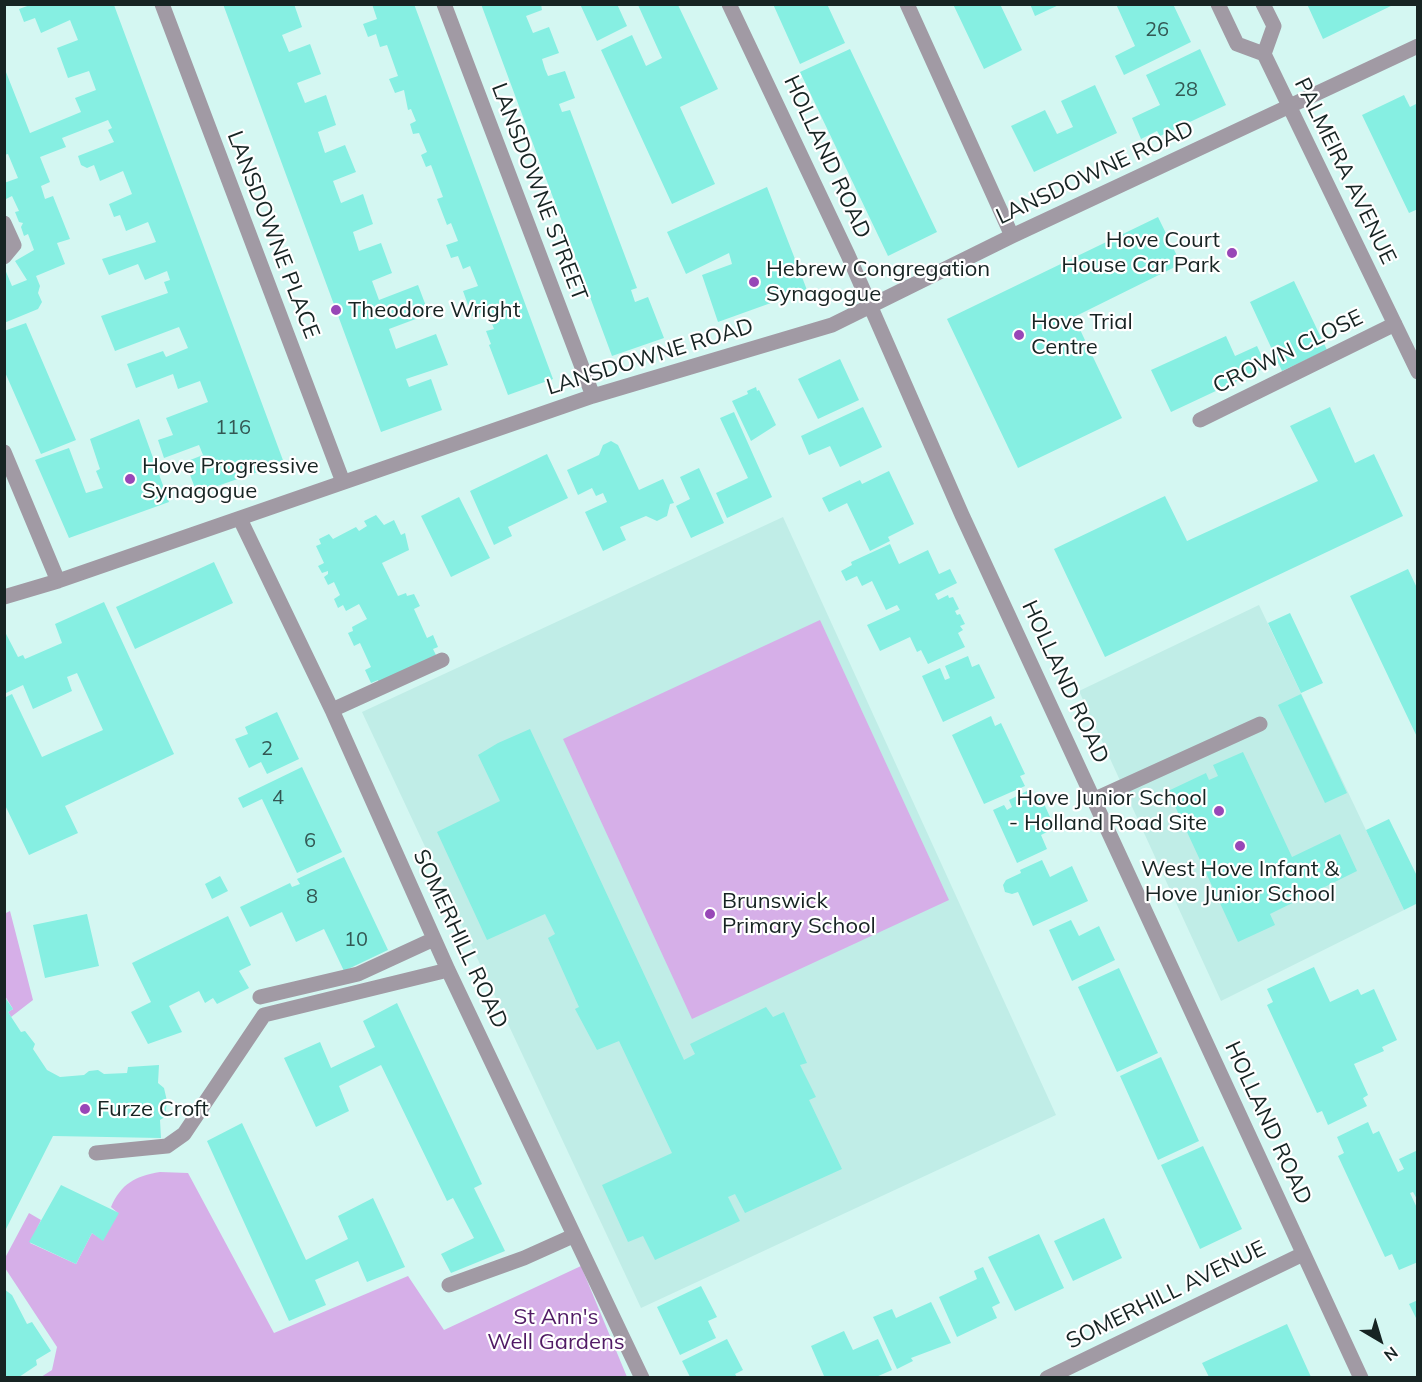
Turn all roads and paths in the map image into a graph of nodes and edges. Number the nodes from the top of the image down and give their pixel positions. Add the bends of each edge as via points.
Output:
1 (162, 4) edge
2 (444, 4) edge
3 (729, 4) edge
4 (907, 4) edge
5 (1218, 4) edge
6 (1263, 4) edge
7 (1418, 46) edge
8 (1264, 54) junction
9 (1289, 106) junction
10 (4, 223) edge
11 (1012, 236) junction
12 (4, 257) edge
13 (871, 307) junction
14 (1395, 324) junction
15 (1418, 372) edge
16 (593, 396) junction
17 (1200, 420) dead end
18 (4, 452) edge
19 (343, 482) junction
20 (240, 519) junction
21 (58, 581) junction
22 (4, 597) edge
23 (442, 660) dead end
24 (332, 710) junction
25 (1260, 724) dead end
26 (1095, 800) junction
27 (434, 939) junction
28 (448, 970) junction
29 (260, 997) dead end
30 (96, 1153) dead end
31 (573, 1236) junction
32 (1303, 1254) junction
33 (449, 1285) dead end
34 (642, 1377) edge
35 (1047, 1377) edge
36 (1361, 1377) edge

1 - 19 street, LANSDOWNE PLACE
2 - 16 street, LANSDOWNE STREET
3 - 13 street, HOLLAND ROAD
4 - 11 street
5 - 8 street via 1237,44
6 - 8 street via 1274,26
7 - 9 street, LANSDOWNE ROAD
8 - 9 street, PALMEIRA AVENUE
9 - 11 street, LANSDOWNE ROAD
9 - 14 street, PALMEIRA AVENUE
10 - 12 street via 14,246
11 - 13 street, LANSDOWNE ROAD
13 - 16 street, LANSDOWNE ROAD via 832,325
13 - 26 street, HOLLAND ROAD
14 - 15 street, PALMEIRA AVENUE
14 - 17 street, CROWN CLOSE
16 - 19 street, LANSDOWNE ROAD
18 - 21 street
19 - 20 street, LANSDOWNE ROAD
20 - 21 street, LANSDOWNE ROAD
20 - 24 street, SOMERHILL ROAD
21 - 22 street, LANSDOWNE ROAD
23 - 24 street
24 - 27 street, SOMERHILL ROAD
25 - 26 street
26 - 32 street, HOLLAND ROAD
27 - 28 street, SOMERHILL ROAD
27 - 29 street via 358,974
28 - 30 street via 264,1015 184,1134 168,1146
28 - 31 street, SOMERHILL ROAD
31 - 33 street
31 - 34 street, SOMERHILL ROAD
32 - 35 street, SOMERHILL AVENUE
32 - 36 street, HOLLAND ROAD

